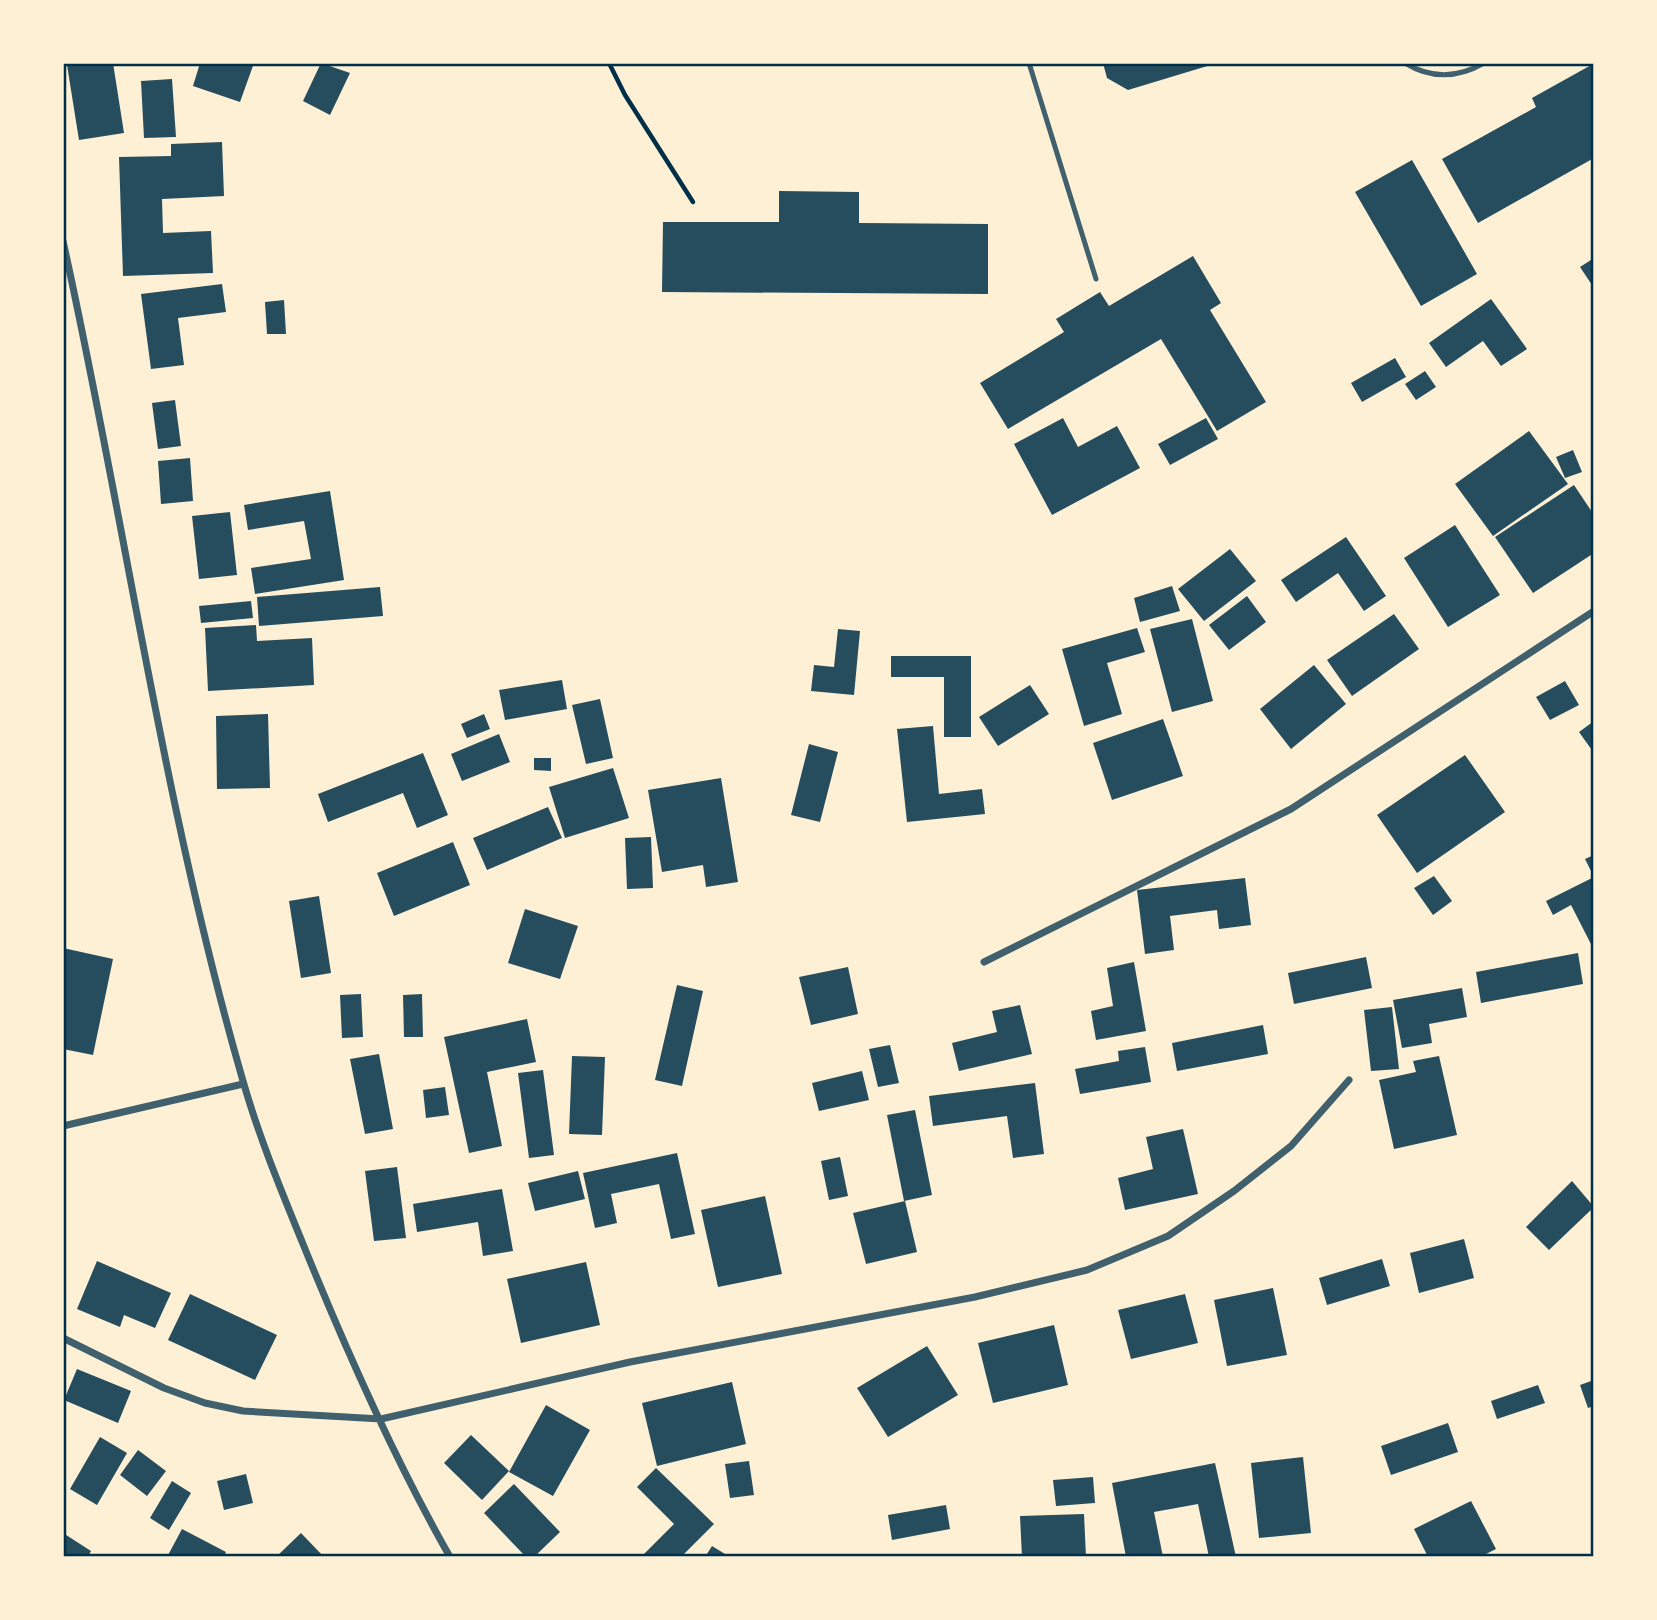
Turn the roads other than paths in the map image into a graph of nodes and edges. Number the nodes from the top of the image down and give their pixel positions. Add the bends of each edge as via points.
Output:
1 (1029, 63) edge
2 (1405, 63) edge
3 (1483, 63) edge
4 (63, 241) edge
5 (1096, 279) dead end
6 (1594, 611) edge
7 (984, 962) dead end
8 (1349, 1080) dead end
9 (243, 1084) junction
10 (63, 1126) edge
11 (63, 1338) edge
12 (381, 1419) junction
13 (450, 1557) edge

1 - 5 lane
2 - 3 lane via 1435,75 1465,74
4 - 9 street via 104,429 161,748 190,883
6 - 7 street via 1291,809
8 - 12 street via 1291,1146 1234,1191 1168,1236 1087,1270 975,1297 630,1362
9 - 10 street
9 - 12 street via 336,1330
11 - 12 street via 205,1403 284,1415
12 - 13 street

